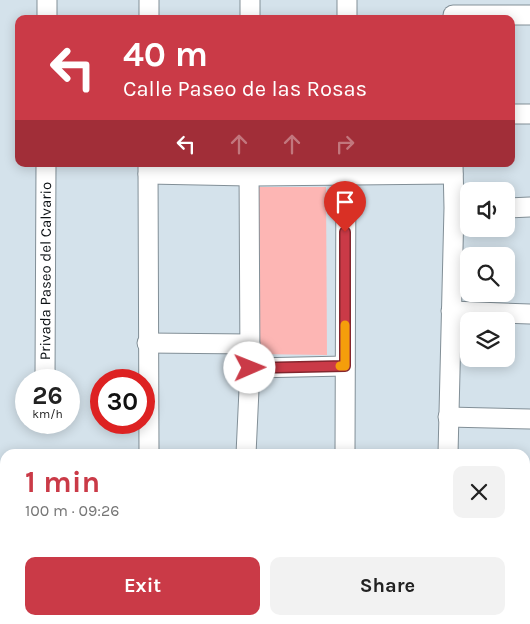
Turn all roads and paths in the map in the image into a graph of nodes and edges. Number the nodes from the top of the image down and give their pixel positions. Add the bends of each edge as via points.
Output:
1 (47, 0) edge
2 (149, 0) edge
3 (250, 0) edge
4 (347, 0) edge
5 (453, 11) edge
6 (47, 15) edge
7 (149, 15) edge
8 (250, 15) edge
9 (346, 15) edge
10 (530, 15) edge
11 (515, 114) edge
12 (530, 114) edge
13 (46, 167) edge
14 (148, 169) edge
15 (346, 169) edge
16 (453, 169) edge
17 (249, 170) edge
18 (460, 199) edge
19 (530, 207) edge
20 (515, 208) edge
21 (460, 229) edge
22 (452, 311) junction
23 (530, 314) edge
24 (147, 343) junction
25 (250, 344) junction
26 (345, 366) junction
27 (250, 368) junction
28 (45, 369) edge
29 (448, 416) junction
30 (530, 419) edge
31 (149, 449) edge
32 (246, 449) edge
33 (345, 449) edge
34 (448, 449) edge

1 - 6 street
2 - 7 street
3 - 8 street
4 - 9 street
5 - 10 street
11 - 12 street
13 - 28 street, Privada Paseo del Calvario
14 - 17 street
14 - 24 street
15 - 16 street
15 - 17 street
15 - 26 street
16 - 18 street
17 - 25 street
19 - 20 street
21 - 22 street
22 - 23 street
22 - 29 street
24 - 25 street
24 - 31 street
25 - 27 street
26 - 27 street
26 - 33 street
27 - 32 street
29 - 30 street
29 - 34 street

